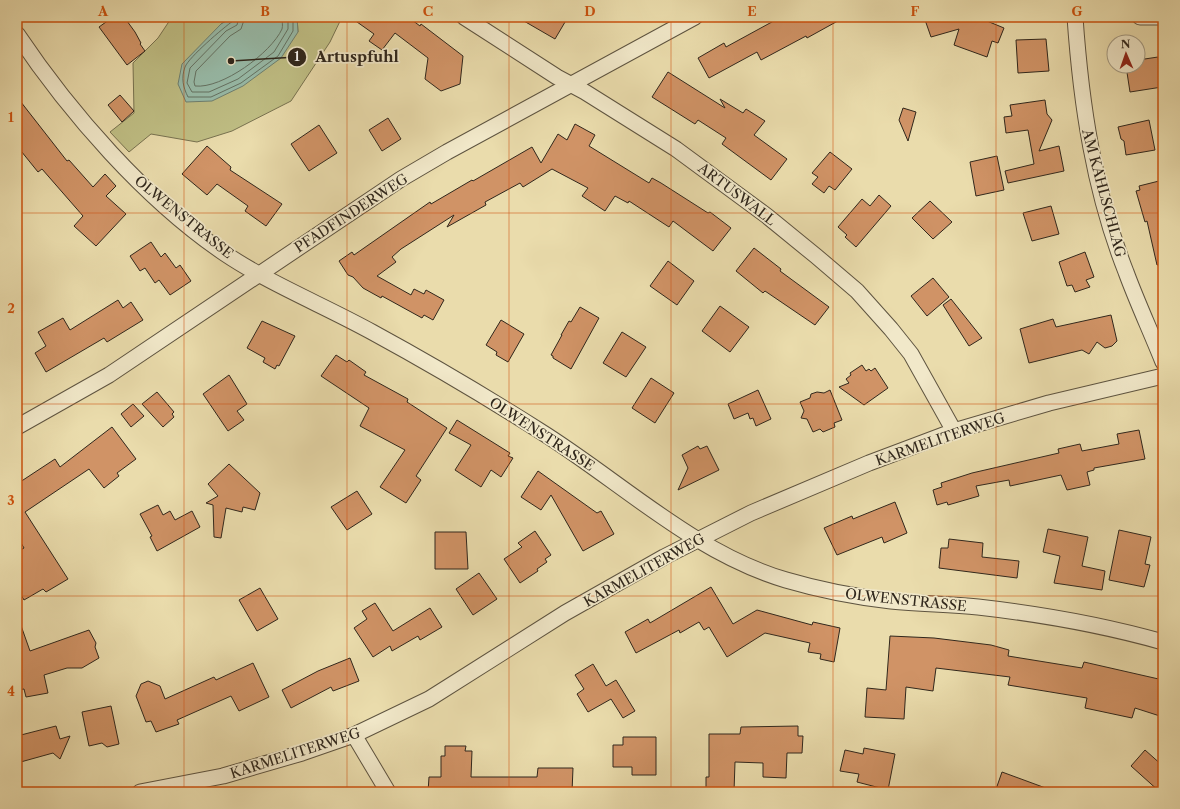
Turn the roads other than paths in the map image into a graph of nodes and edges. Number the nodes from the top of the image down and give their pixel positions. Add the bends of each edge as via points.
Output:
1 (464, 17) edge
2 (696, 17) edge
3 (1075, 17) edge
4 (1140, 17) edge
5 (1163, 18) edge
6 (17, 34) edge
7 (570, 84) junction
8 (259, 274) junction
9 (1163, 362) edge
10 (1163, 376) edge
11 (17, 427) edge
12 (954, 431) junction
13 (697, 540) junction
14 (1163, 642) edge
15 (354, 735) junction
16 (140, 792) edge
17 (388, 792) edge

1 - 7 street, ARTUSWALL
2 - 7 street, PFADFINDERWEG
3 - 9 street, AM KAHLSCHLAG via 1086,125 1097,176 1126,272
4 - 5 street
6 - 8 street, OLWENSTRASSE via 43,73 139,182 223,252
7 - 8 street, PFADFINDERWEG via 401,179
7 - 12 street, ARTUSWALL via 676,149 767,216 857,291 911,354
8 - 11 street, PFADFINDERWEG via 109,375
8 - 13 street, OLWENSTRASSE via 372,331 466,384 554,440
10 - 12 street, KARMELITERWEG via 1049,403
12 - 13 street, KARMELITERWEG via 810,487
13 - 14 street, OLWENSTRASSE via 732,559 784,580 846,594 892,601 1026,613
13 - 15 street, KARMELITERWEG via 565,613 429,699
15 - 16 street, KARMELITERWEG via 223,776
15 - 17 street

